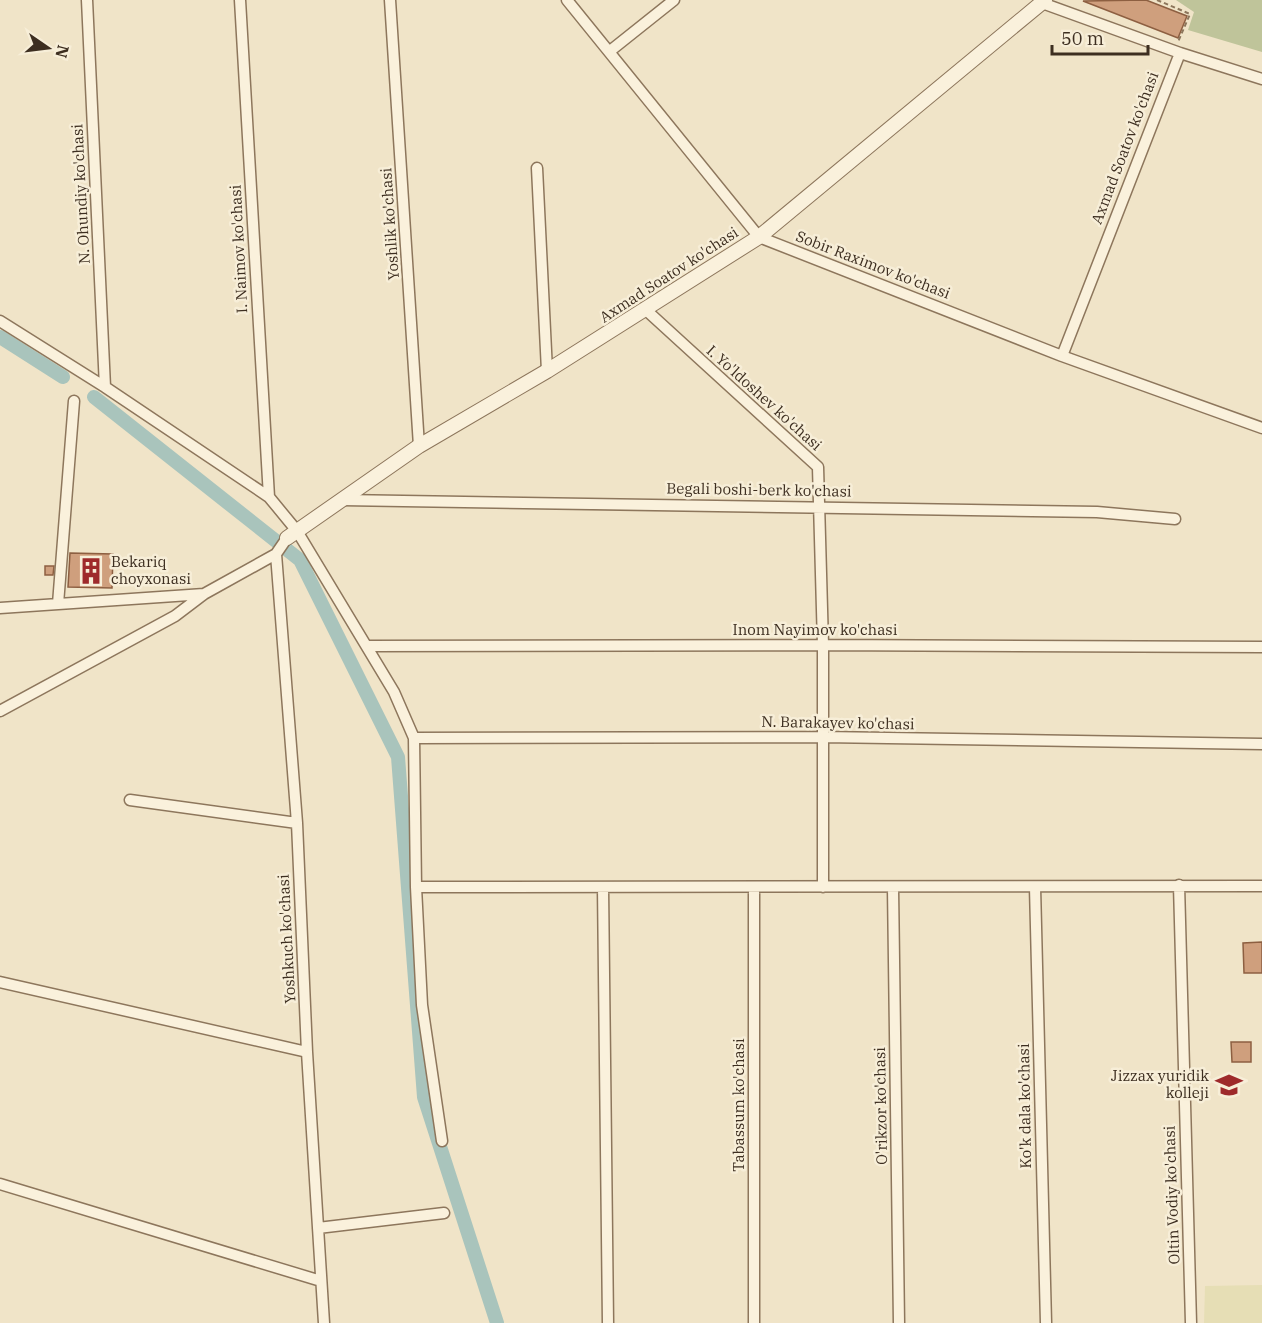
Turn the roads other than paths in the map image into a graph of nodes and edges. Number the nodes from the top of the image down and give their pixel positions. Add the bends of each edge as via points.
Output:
1 (87, 0) edge
2 (240, 0) edge
3 (390, 0) edge
4 (567, 0) edge
5 (674, 0) edge
6 (1042, 1) edge
7 (610, 51) junction
8 (1177, 51) junction
9 (1262, 79) edge
10 (537, 168) dead end
11 (759, 237) junction
12 (646, 310) junction
13 (0, 321) edge
14 (1062, 356) junction
15 (548, 371) junction
16 (105, 387) junction
17 (74, 401) dead end
18 (1262, 428) edge
19 (419, 446) junction
20 (269, 496) junction
21 (342, 500) junction
22 (818, 506) junction
23 (1175, 519) dead end
24 (285, 542) junction
25 (204, 594) junction
26 (58, 604) junction
27 (0, 608) edge
28 (823, 645) junction
29 (367, 646) junction
30 (1262, 647) edge
31 (0, 711) edge
32 (823, 737) junction
33 (414, 738) junction
34 (1262, 744) edge
35 (130, 800) dead end
36 (297, 823) junction
37 (1179, 885) junction
38 (1262, 886) edge
39 (416, 887) junction
40 (603, 887) junction
41 (754, 887) junction
42 (823, 887) junction
43 (1035, 887) junction
44 (893, 888) junction
45 (0, 982) edge
46 (307, 1052) junction
47 (442, 1141) dead end
48 (0, 1184) edge
49 (444, 1213) dead end
50 (318, 1228) junction
51 (321, 1281) junction
52 (324, 1323) edge
53 (608, 1323) edge
54 (754, 1323) edge
55 (899, 1323) edge
56 (1046, 1323) edge
57 (1191, 1323) edge

1 - 16 street, N. Ohundiy ko'chasi
2 - 20 street, I. Naimov ko'chasi
3 - 19 street, Yoshlik ko'chasi
4 - 7 street, Sobir Raximov ko'chasi
5 - 7 street
6 - 8 street, Axmad Soatov ko'chasi
6 - 11 street, Axmad Soatov ko'chasi
7 - 11 street, Sobir Raximov ko'chasi
8 - 9 street, Axmad Soatov ko'chasi
8 - 14 street, Axmad Soatov ko'chasi
10 - 15 street
11 - 12 street, Axmad Soatov ko'chasi
11 - 14 street, Sobir Raximov ko'chasi
12 - 15 street, Axmad Soatov ko'chasi
12 - 22 street, I. Yo'ldoshev ko'chasi via 818,467
13 - 16 street
14 - 18 street, Sobir Raximov ko'chasi
15 - 19 street, Axmad Soatov ko'chasi
16 - 20 street
17 - 26 street
19 - 21 street, Axmad Soatov ko'chasi
20 - 24 street
21 - 22 street, Begali boshi-berk ko'chasi
21 - 24 street, Axmad Soatov ko'chasi
22 - 23 street, Begali boshi-berk ko'chasi via 1097,512
22 - 28 street, I. Yo'ldoshev ko'chasi
24 - 25 street
24 - 29 street
24 - 36 street, Yoshkuch ko'chasi
25 - 26 street
25 - 31 street via 175,616
26 - 27 street
28 - 29 street, Inom Nayimov ko'chasi
28 - 30 street, Inom Nayimov ko'chasi
28 - 32 street, I. Yo'ldoshev ko'chasi
29 - 33 street via 394,692
32 - 33 street, N. Barakayev ko'chasi
32 - 34 street, N. Barakayev ko'chasi
32 - 42 street, I. Yo'ldoshev ko'chasi
33 - 39 street
35 - 36 street
36 - 46 street, Yoshkuch ko'chasi
37 - 38 street
37 - 43 street
37 - 57 street, Oltin Vodiy ko'chasi
39 - 40 street
39 - 47 street via 422,1005
40 - 41 street
40 - 53 street
41 - 42 street
41 - 54 street, Tabassum ko'chasi
42 - 44 street
43 - 44 street
43 - 56 street, Ko'k dala ko'chasi
44 - 55 street, O'rikzor ko'chasi
45 - 46 street
46 - 50 street, Yoshkuch ko'chasi
48 - 51 street
49 - 50 street
50 - 51 street, Yoshkuch ko'chasi
51 - 52 street, Yoshkuch ko'chasi

